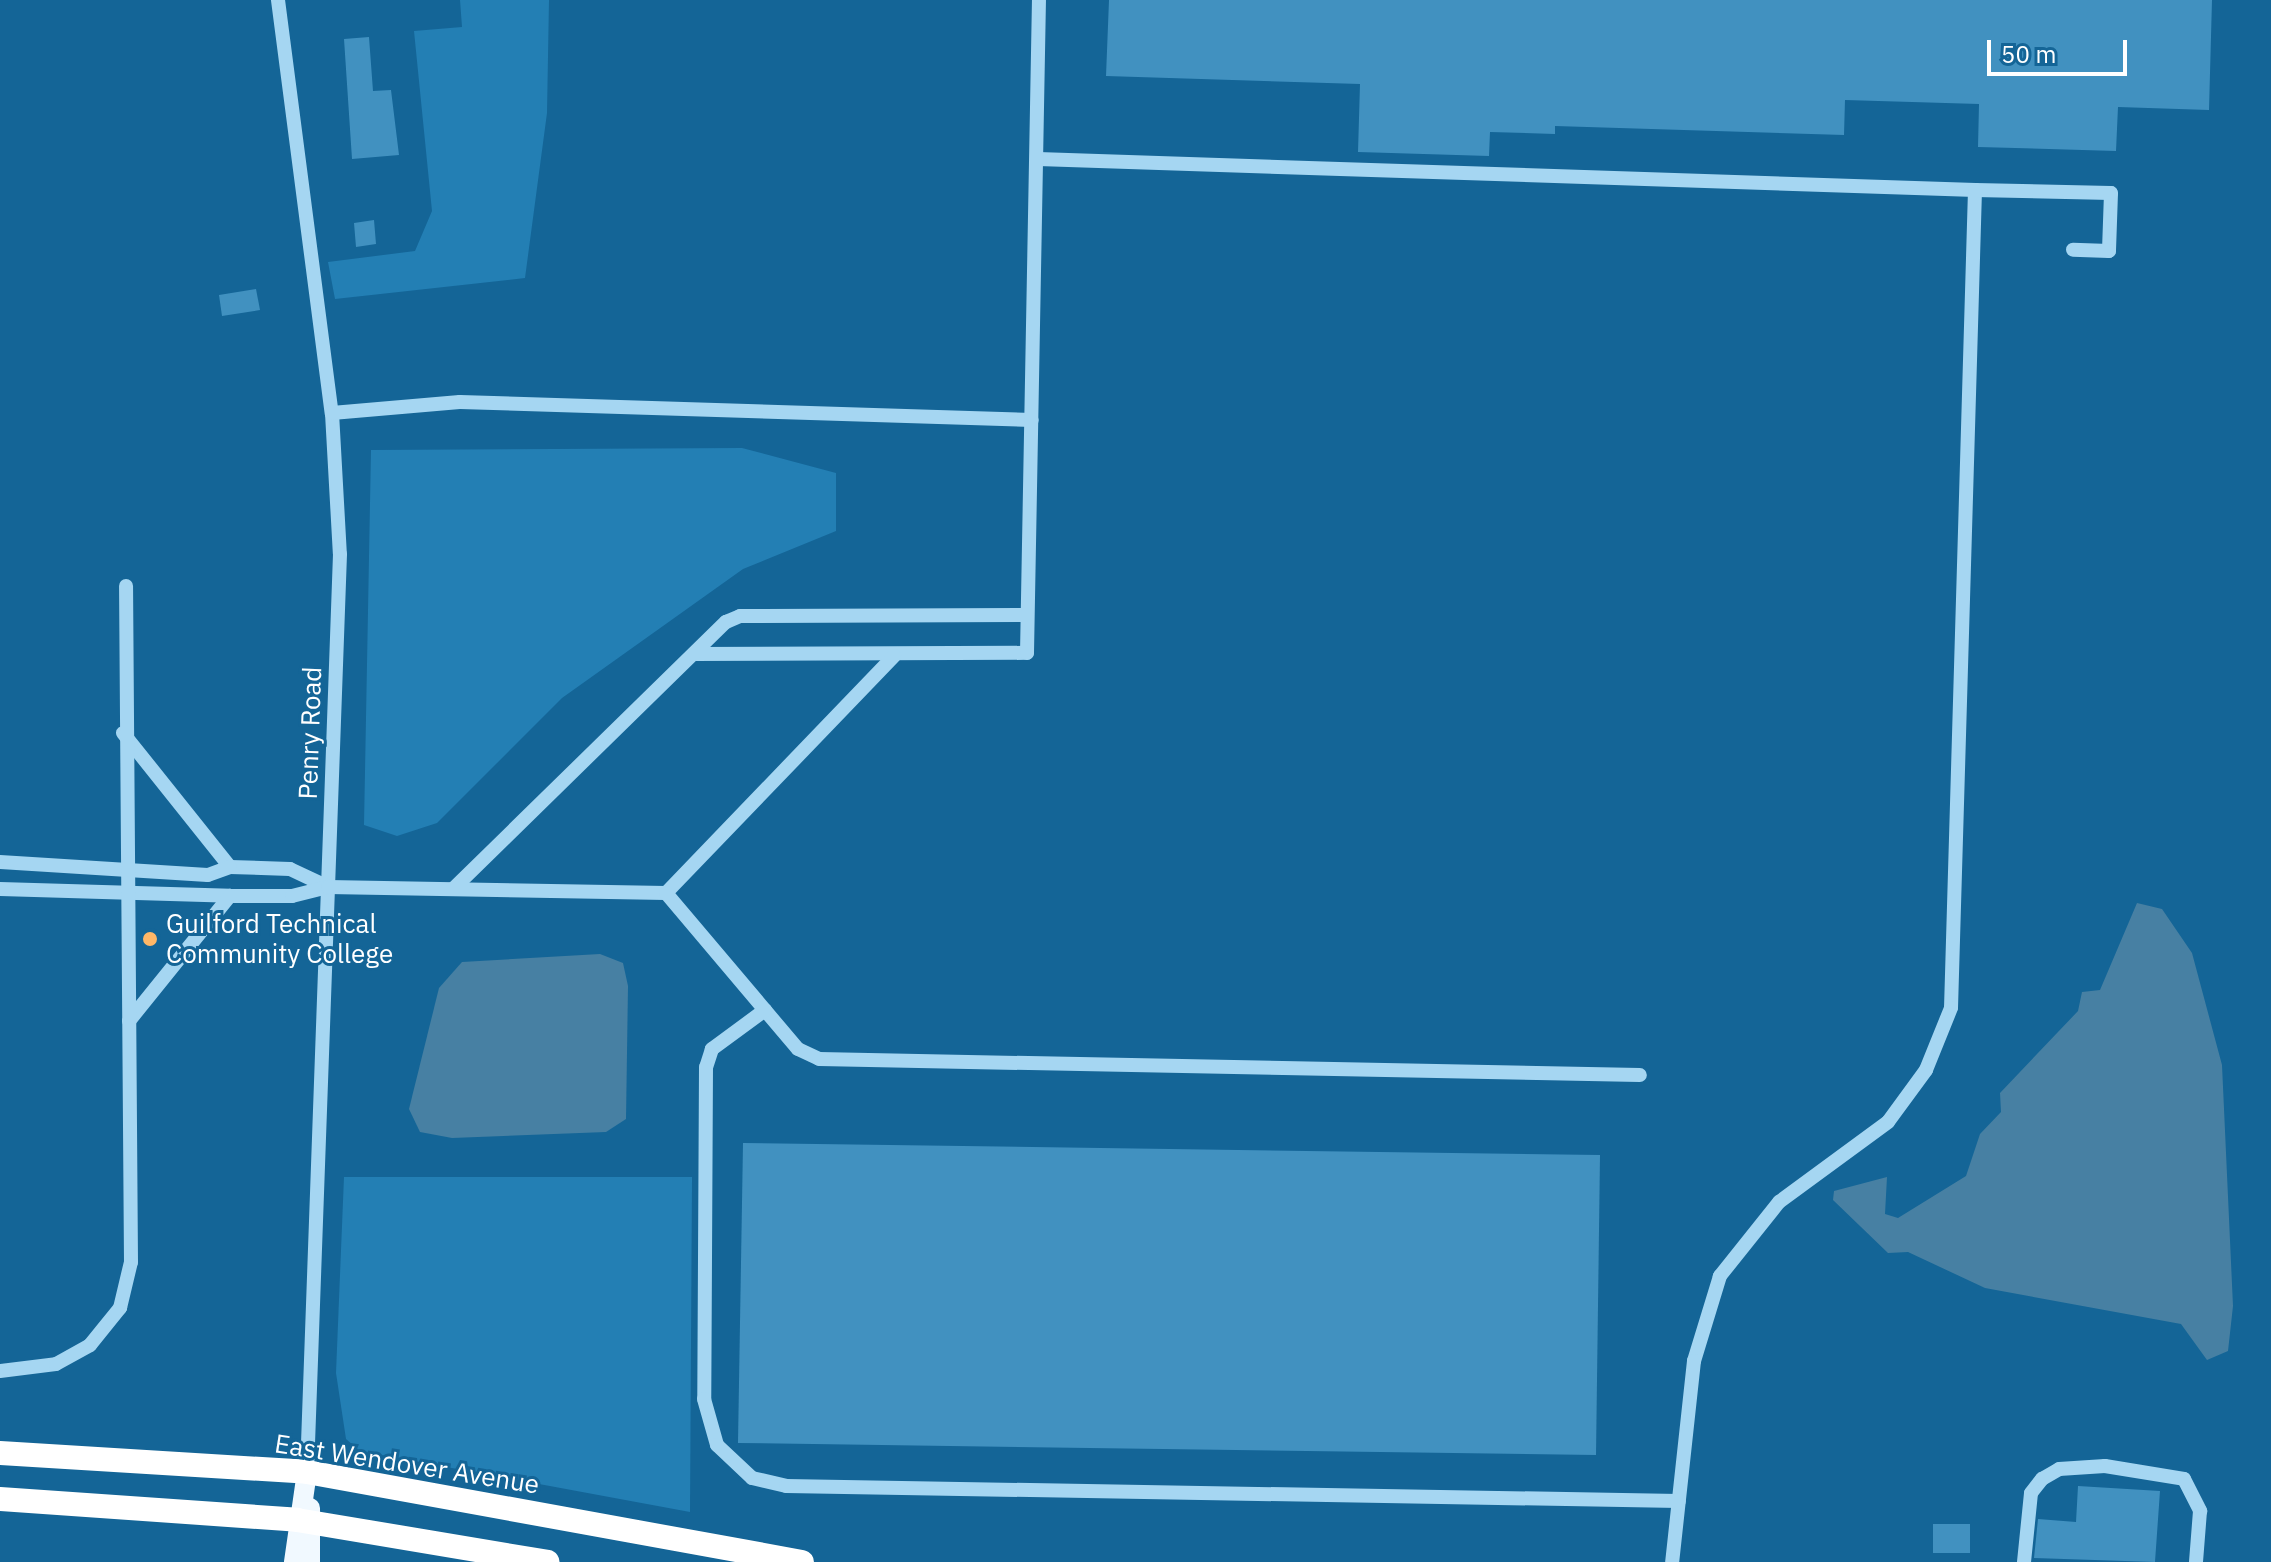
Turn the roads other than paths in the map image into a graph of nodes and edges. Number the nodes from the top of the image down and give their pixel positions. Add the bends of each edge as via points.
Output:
1 (278, 0) edge
2 (1039, 0) edge
3 (1038, 159) junction
4 (1975, 190) junction
5 (2073, 250) dead end
6 (332, 413) junction
7 (1032, 420) junction
8 (126, 586) dead end
9 (1027, 615) junction
10 (694, 654) junction
11 (894, 656) junction
12 (123, 733) junction
13 (0, 862) edge
14 (230, 867) junction
15 (126, 871) junction
16 (328, 887) junction
17 (0, 889) edge
18 (453, 889) junction
19 (666, 893) junction
20 (127, 895) junction
21 (230, 896) junction
22 (765, 1010) junction
23 (129, 1021) junction
24 (1640, 1075) dead end
25 (0, 1371) edge
26 (0, 1453) edge
27 (307, 1472) junction
28 (0, 1499) edge
29 (1679, 1501) junction
30 (304, 1522) junction
31 (294, 1562) edge
32 (310, 1562) edge
33 (548, 1562) edge
34 (802, 1562) edge
35 (1672, 1562) edge
36 (2024, 1562) edge
37 (2196, 1562) edge

1 - 6 street, Penry Road
2 - 3 street
3 - 4 street
3 - 7 street
4 - 5 street via 2111,193 2109,251
4 - 29 street via 1951,1008 1926,1070 1888,1122 1779,1202 1720,1276 1694,1361
6 - 7 street via 460,402
6 - 16 street, Penry Road via 340,554
7 - 9 street
8 - 12 street
9 - 10 street via 740,616
9 - 11 street via 1027,653
10 - 11 street
10 - 18 street
11 - 19 street
12 - 14 street
12 - 15 street
13 - 15 street
14 - 15 street via 208,875
14 - 16 street via 290,869
15 - 20 street
16 - 18 street
16 - 21 street via 292,896
16 - 27 street, Penry Road
17 - 20 street
18 - 19 street
19 - 22 street
20 - 21 street
20 - 23 street
21 - 23 street
22 - 24 street via 798,1049 848,1062
22 - 29 street via 712,1049 706,1067 704,1399 717,1445 752,1478 786,1486
23 - 25 street via 131,1262 120,1308 90,1345 56,1364
26 - 27 highway, East Wendover Avenue
27 - 30 main road
27 - 34 highway, East Wendover Avenue
28 - 30 highway
29 - 35 street
30 - 31 main road
30 - 32 main road
30 - 33 highway
36 - 37 street via 2031,1493 2059,1469 2105,1466 2184,1479 2200,1511

